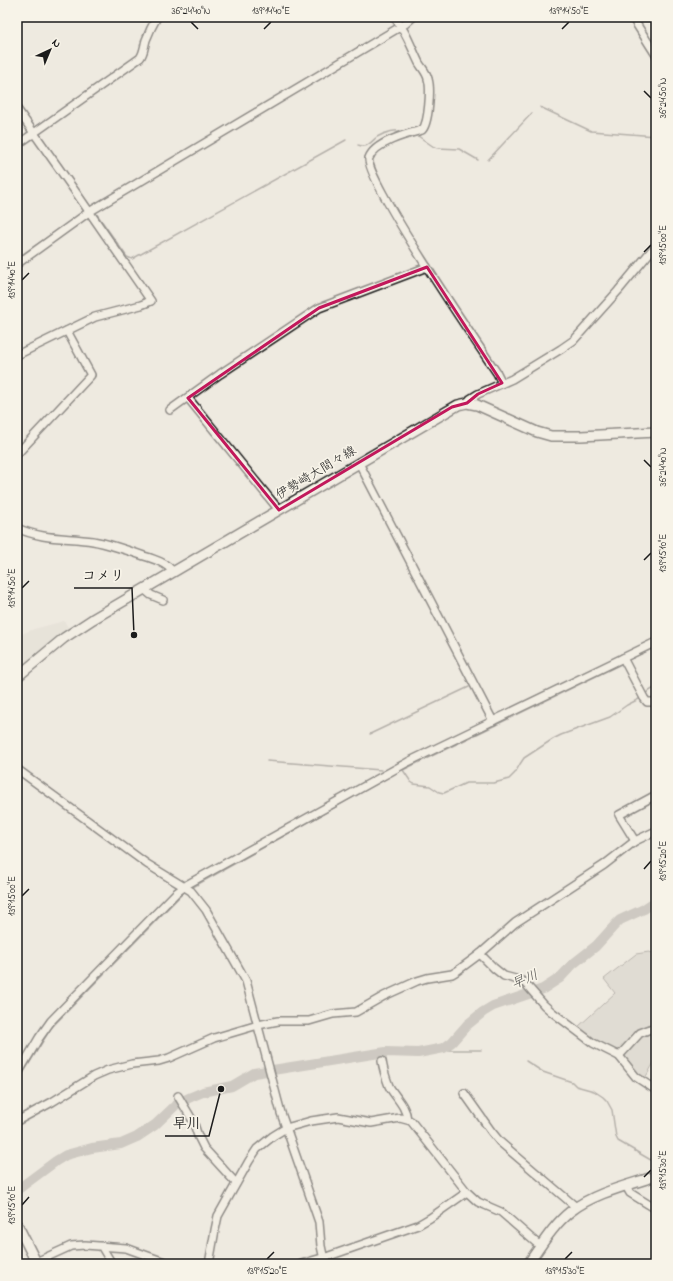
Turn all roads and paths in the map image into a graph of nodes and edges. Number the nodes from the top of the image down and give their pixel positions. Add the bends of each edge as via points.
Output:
1 (157, 17) edge
2 (394, 17) edge
3 (413, 17) edge
4 (632, 17) edge
5 (401, 26) junction
6 (656, 55) edge
7 (17, 109) edge
8 (34, 133) junction
9 (17, 145) edge
10 (89, 212) junction
11 (656, 246) edge
12 (17, 264) edge
13 (427, 267) junction
14 (67, 331) junction
15 (17, 355) edge
16 (502, 383) junction
17 (188, 398) junction
18 (467, 403) junction
19 (170, 410) dead end
20 (656, 432) edge
21 (17, 454) edge
22 (358, 463) junction
23 (279, 510) junction
24 (17, 528) edge
25 (173, 572) junction
26 (144, 589) junction
27 (163, 600) dead end
28 (656, 642) edge
29 (623, 658) junction
30 (17, 677) edge
31 (656, 702) edge
32 (493, 721) junction
33 (17, 769) edge
34 (656, 795) edge
35 (656, 831) edge
36 (635, 841) junction
37 (184, 886) junction
38 (480, 954) junction
39 (258, 1025) junction
40 (656, 1025) edge
41 (619, 1056) junction
42 (382, 1061) dead end
43 (17, 1075) edge
44 (656, 1090) edge
45 (464, 1093) dead end
46 (178, 1096) dead end
47 (407, 1119) junction
48 (17, 1120) edge
49 (286, 1128) junction
50 (656, 1176) edge
51 (236, 1183) junction
52 (626, 1186) junction
53 (467, 1192) junction
54 (576, 1207) junction
55 (656, 1209) edge
56 (17, 1224) edge
57 (103, 1246) junction
58 (540, 1246) junction
59 (324, 1261) edge
60 (37, 1263) edge
61 (112, 1264) edge
62 (170, 1264) edge
63 (209, 1264) edge
64 (301, 1264) edge
65 (528, 1264) edge

1 - 8 street via 140,58
2 - 5 street
3 - 5 street
4 - 6 street
5 - 10 street
5 - 13 street via 429,80 427,118 423,129 385,143 373,152 368,160 376,180
7 - 8 street
8 - 9 street
8 - 10 street
10 - 12 street
10 - 14 street via 151,301 96,318
11 - 16 street via 574,340
13 - 16 street
13 - 17 street via 319,308
14 - 15 street
14 - 21 street via 91,375
16 - 18 street via 478,394
17 - 19 street
17 - 23 street
18 - 20 main road via 484,407 551,436
18 - 22 main road, 伊勢崎大間々線 via 452,407
22 - 23 main road, 伊勢崎大間々線
22 - 32 street
23 - 25 main road, 伊勢崎大間々線
24 - 25 street via 47,537 104,544 150,558
25 - 26 main road, 伊勢崎大間々線
26 - 27 street
26 - 30 main road, 伊勢崎大間々線 via 81,626
28 - 29 street
29 - 31 street via 644,698 648,702
29 - 32 street
32 - 37 street via 396,768
33 - 37 street via 147,864
34 - 36 street via 619,815
35 - 36 street
36 - 38 street via 604,865 515,922
37 - 39 street via 206,910 244,977
37 - 43 street via 51,1021
38 - 39 street via 452,974 417,981 356,1012 333,1014 310,1021 278,1021
38 - 41 street via 504,976 526,984 560,1019 593,1043
39 - 48 street via 214,1038 169,1058 108,1070
39 - 49 street
40 - 41 street via 640,1033
41 - 44 street via 636,1077
42 - 47 street via 388,1082 404,1107
45 - 54 street via 503,1145
46 - 51 street via 193,1121 204,1148
47 - 49 street via 371,1123 338,1117
47 - 53 street via 414,1124
49 - 51 street via 257,1149
49 - 59 street via 317,1217
50 - 52 main road
51 - 63 street via 218,1216
52 - 54 main road via 599,1195
52 - 55 street via 630,1193
53 - 58 street via 478,1202 501,1212
53 - 59 street via 418,1225
54 - 58 main road via 564,1217
56 - 60 main road
57 - 60 street via 71,1246
57 - 61 street
57 - 62 street via 126,1248
58 - 65 main road
59 - 64 street

